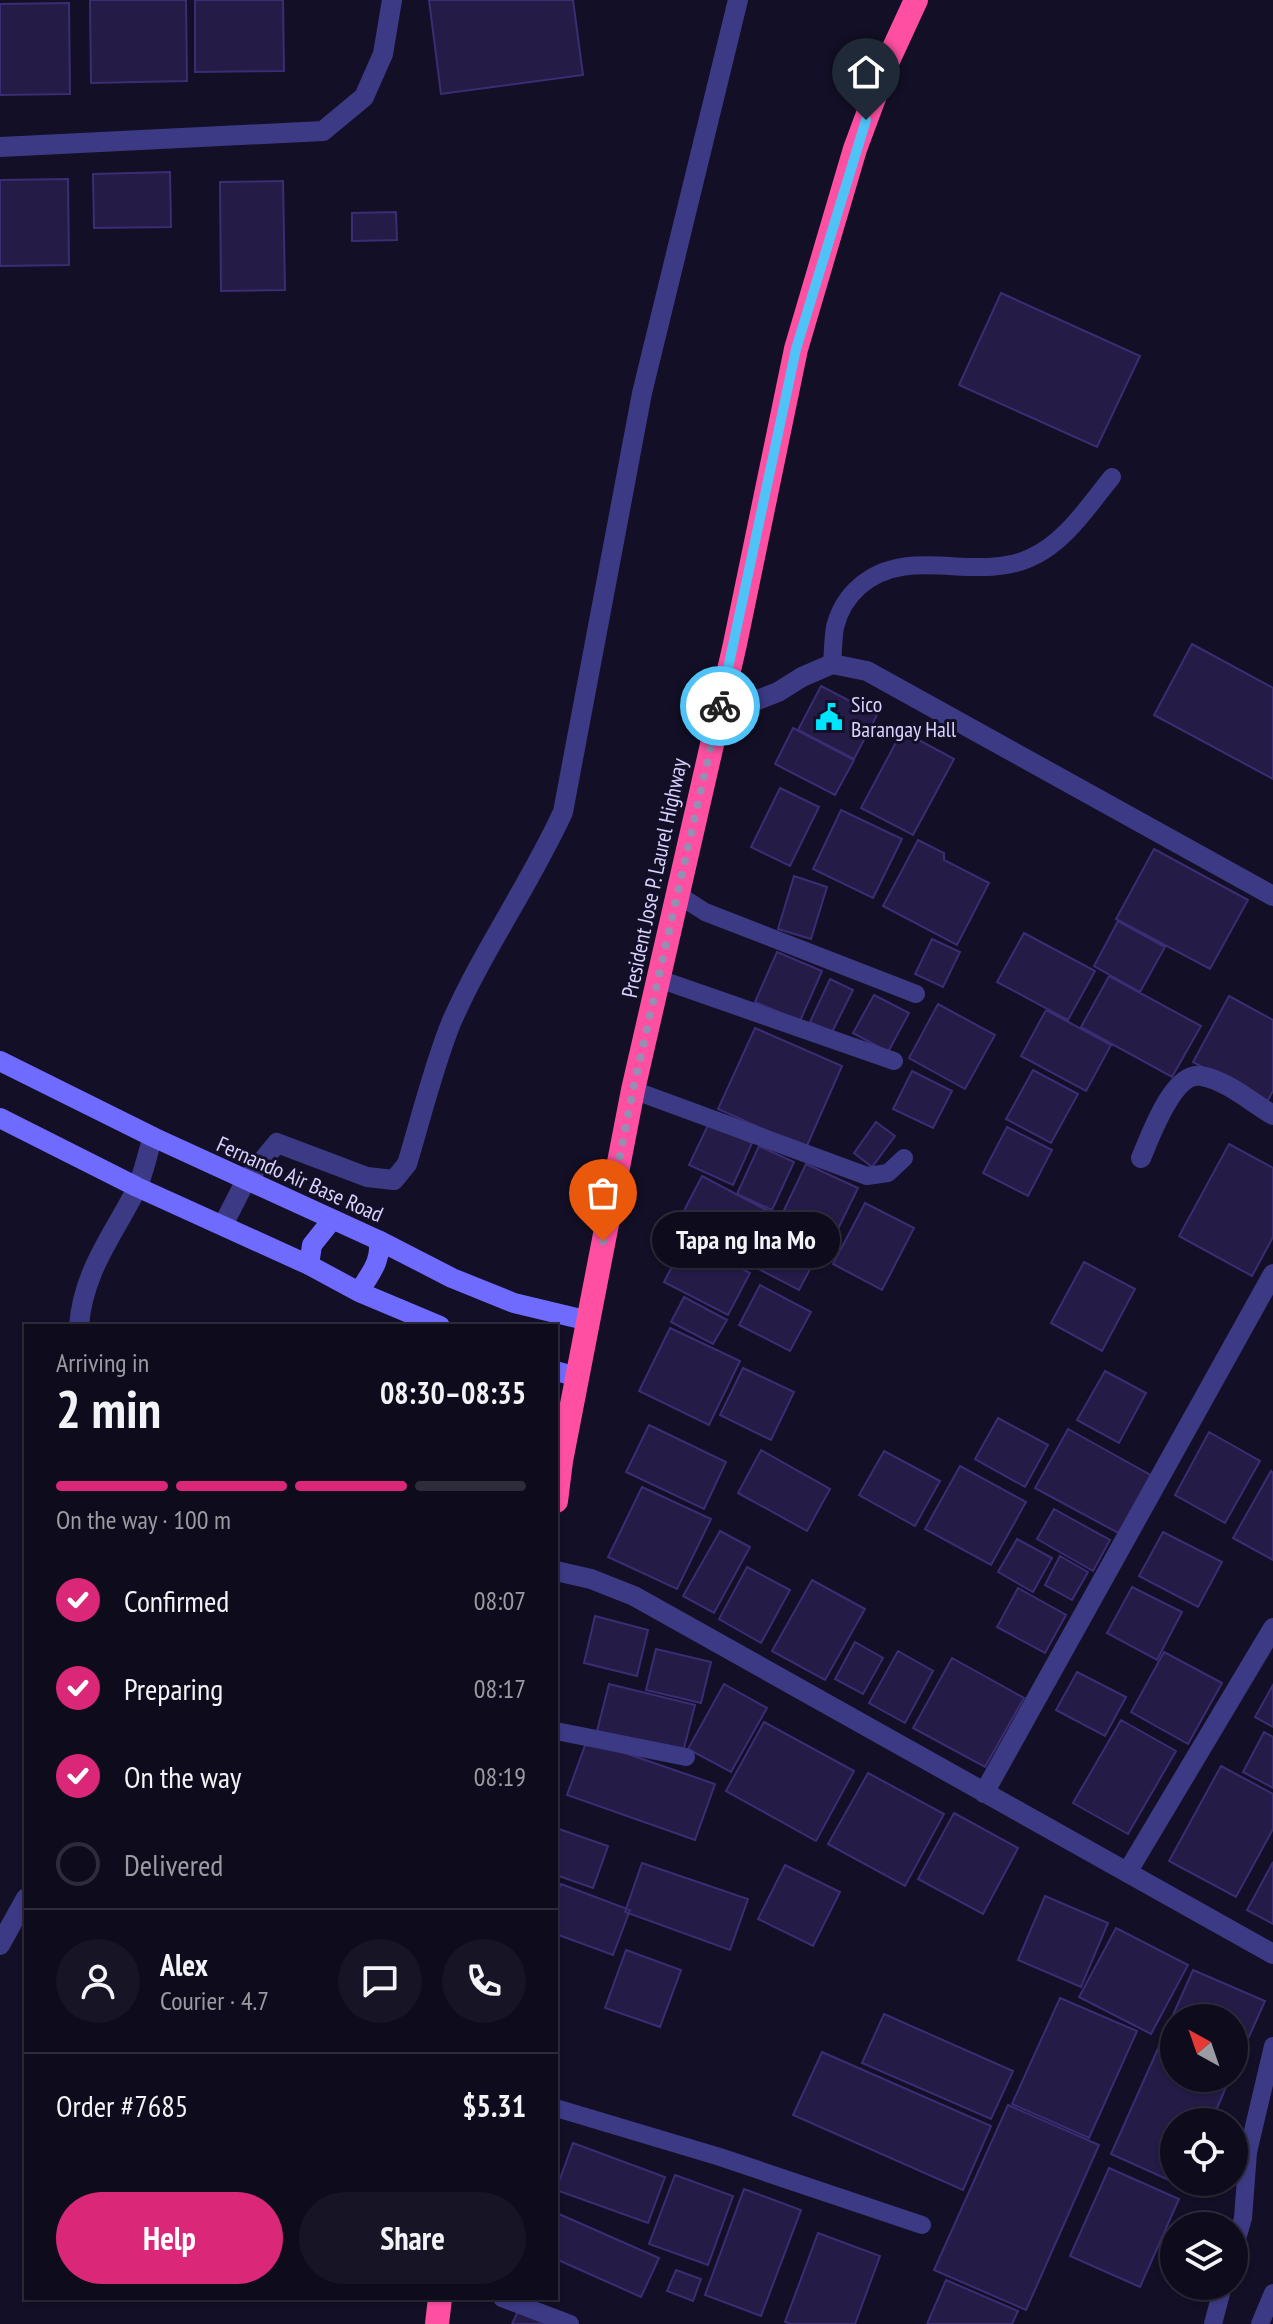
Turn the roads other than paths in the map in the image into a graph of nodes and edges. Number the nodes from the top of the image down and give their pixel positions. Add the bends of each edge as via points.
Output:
1 (392, 0) edge
2 (738, 0) edge
3 (916, 0) edge
4 (0, 147) edge
5 (1112, 477) dead end
6 (832, 664) junction
7 (717, 716) junction
8 (677, 894) junction
9 (1273, 896) edge
10 (659, 979) junction
11 (916, 994) dead end
12 (0, 1061) edge
13 (894, 1061) dead end
14 (633, 1090) junction
15 (1273, 1115) edge
16 (0, 1118) edge
17 (153, 1137) junction
18 (904, 1158) dead end
19 (1141, 1158) dead end
20 (245, 1182) junction
21 (137, 1187) junction
22 (332, 1220) junction
23 (223, 1225) junction
24 (378, 1240) junction
25 (309, 1265) junction
26 (1273, 1274) edge
27 (359, 1292) junction
28 (589, 1321) junction
29 (79, 1324) edge
30 (435, 1324) edge
31 (567, 1374) edge
32 (558, 1478) edge
33 (558, 1571) edge
34 (1273, 1628) edge
35 (558, 1731) edge
36 (686, 1757) dead end
37 (984, 1793) junction
38 (1128, 1871) junction
39 (24, 1902) edge
40 (0, 1945) edge
41 (1273, 1954) edge
42 (1273, 2046) edge
43 (558, 2109) edge
44 (1243, 2212) edge
45 (922, 2225) dead end
46 (1273, 2293) edge
47 (440, 2300) edge
48 (507, 2300) edge
49 (1219, 2300) edge
50 (437, 2324) edge
51 (570, 2324) edge
52 (1213, 2324) edge
53 (1260, 2324) edge

1 - 4 street via 383,54 364,97 323,131
2 - 20 street via 642,393 563,812 451,1024 407,1164 394,1180 367,1177 277,1143
3 - 7 highway, President Jose P. Laurel Highway via 855,149 796,349
5 - 6 lane via 1072,525 1031,558 971,568 899,565 870,577 847,597 835,626
6 - 7 street
6 - 9 street via 867,671
7 - 8 highway, President Jose P. Laurel Highway
8 - 10 highway, President Jose P. Laurel Highway
8 - 11 lane via 705,912
10 - 13 lane
10 - 14 highway, President Jose P. Laurel Highway
12 - 17 street, Fernando Air Base Road
14 - 18 lane via 867,1176 888,1173
14 - 28 highway, President Jose P. Laurel Highway
15 - 19 street via 1197,1075 1185,1079 1166,1101
16 - 21 street
17 - 20 street, Fernando Air Base Road
17 - 21 street
20 - 22 street, Fernando Air Base Road
20 - 23 street
21 - 23 street
21 - 29 street via 99,1255 81,1300
22 - 24 street, Fernando Air Base Road
22 - 25 street via 312,1245
23 - 25 street
24 - 27 street via 381,1251
24 - 28 street, Fernando Air Base Road via 514,1303
25 - 27 street
26 - 37 street
27 - 30 street
28 - 31 highway, President Jose P. Laurel Highway
31 - 32 highway, President Jose P. Laurel Highway
33 - 37 street via 634,1596
34 - 38 street
35 - 36 lane
37 - 38 street
38 - 41 street
39 - 40 street
42 - 44 lane via 1248,2152
43 - 45 lane
46 - 53 lane
47 - 50 highway
48 - 51 lane
49 - 52 lane

